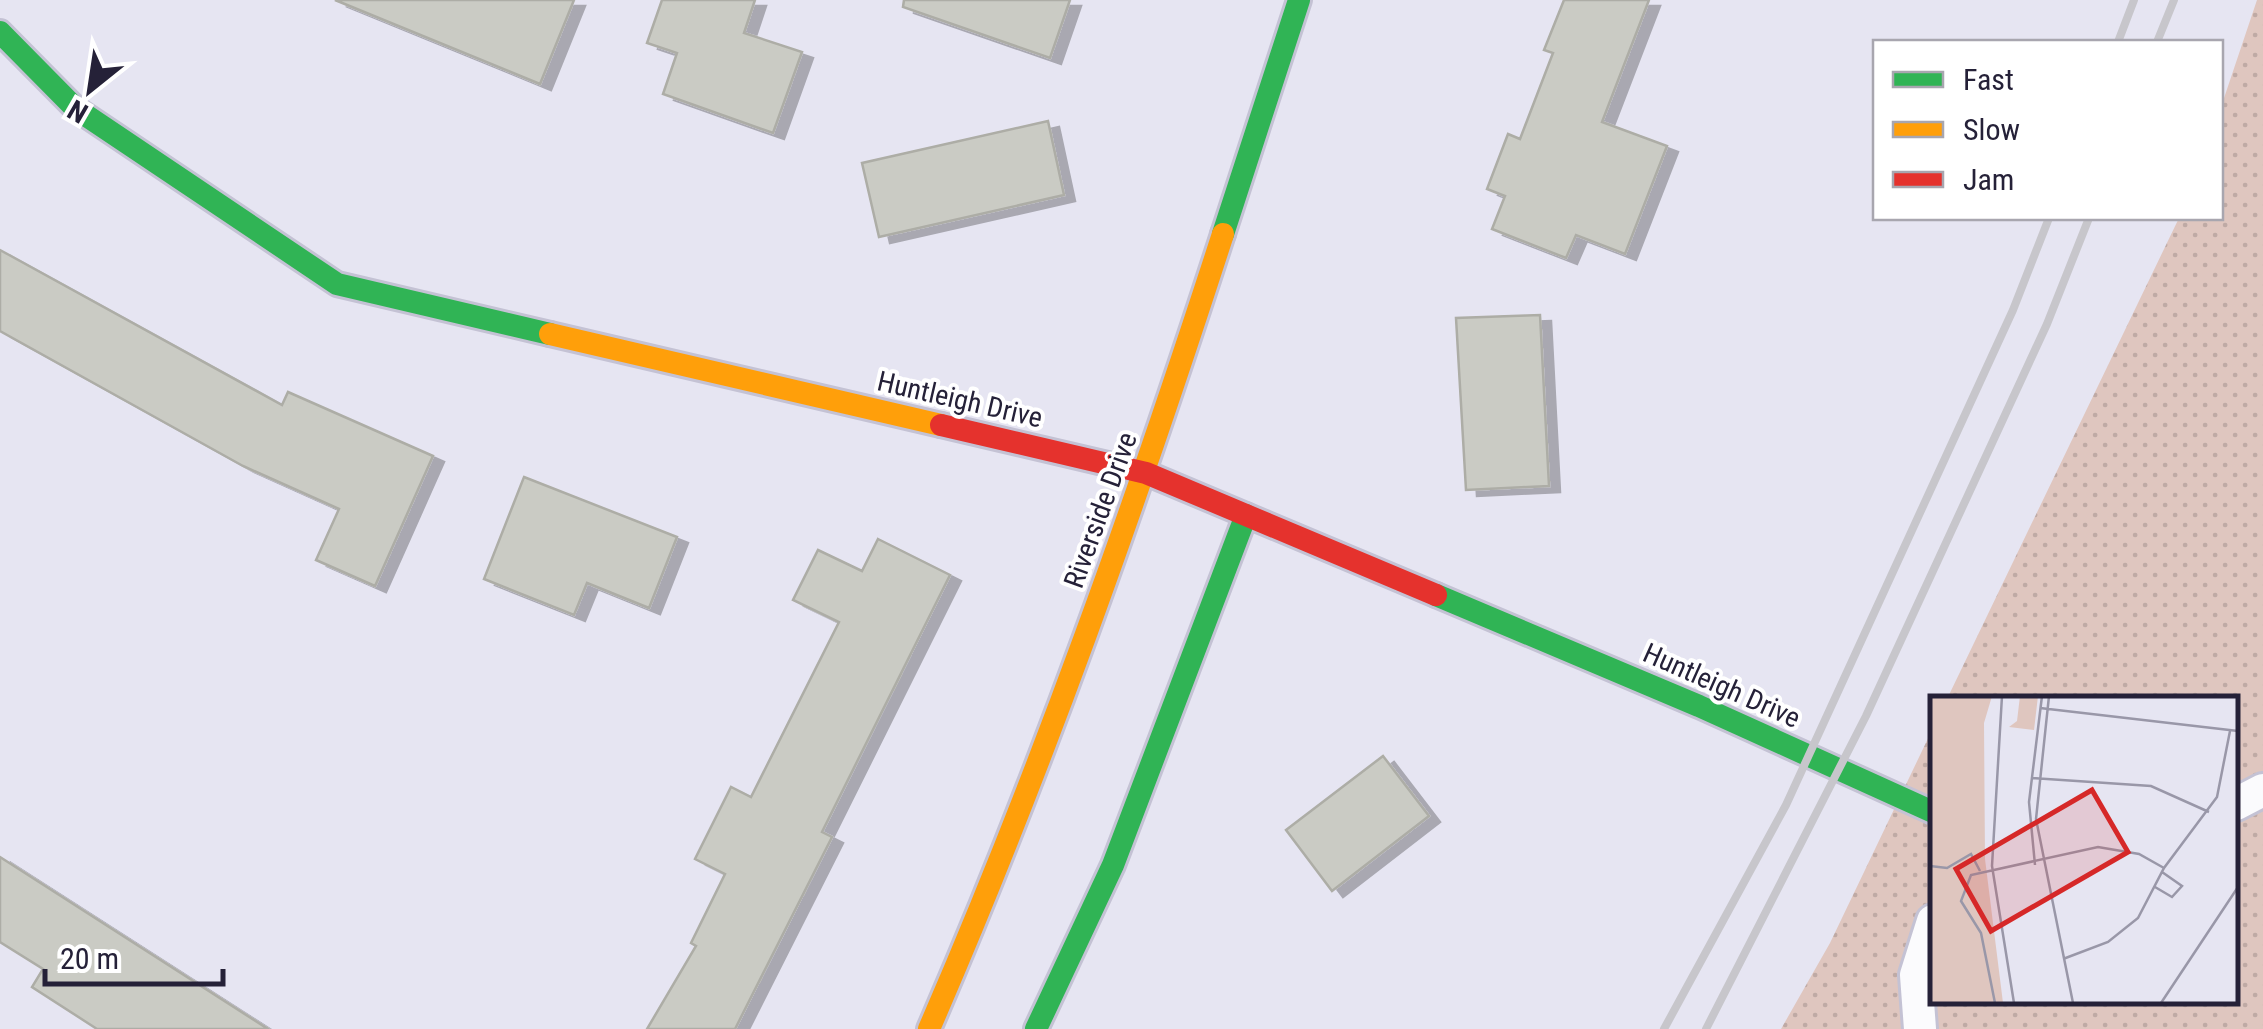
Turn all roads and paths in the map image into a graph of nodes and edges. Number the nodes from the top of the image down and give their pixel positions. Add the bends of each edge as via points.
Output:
1 (1298, 0) edge
2 (0, 32) edge
3 (1146, 473) junction
4 (1246, 514) junction
5 (2263, 790) edge
6 (2238, 803) edge
7 (1930, 811) edge
8 (1930, 930) edge
9 (928, 1029) edge
10 (1036, 1029) edge
11 (1920, 1029) edge

1 - 3 street, Riverside Drive
2 - 3 street, Huntleigh Drive via 75,108 338,284
3 - 4 street, Huntleigh Drive
3 - 9 street, Riverside Drive via 1012,839
4 - 7 street, Huntleigh Drive
4 - 10 street via 1113,865
5 - 6 lane
8 - 11 lane via 1916,975

